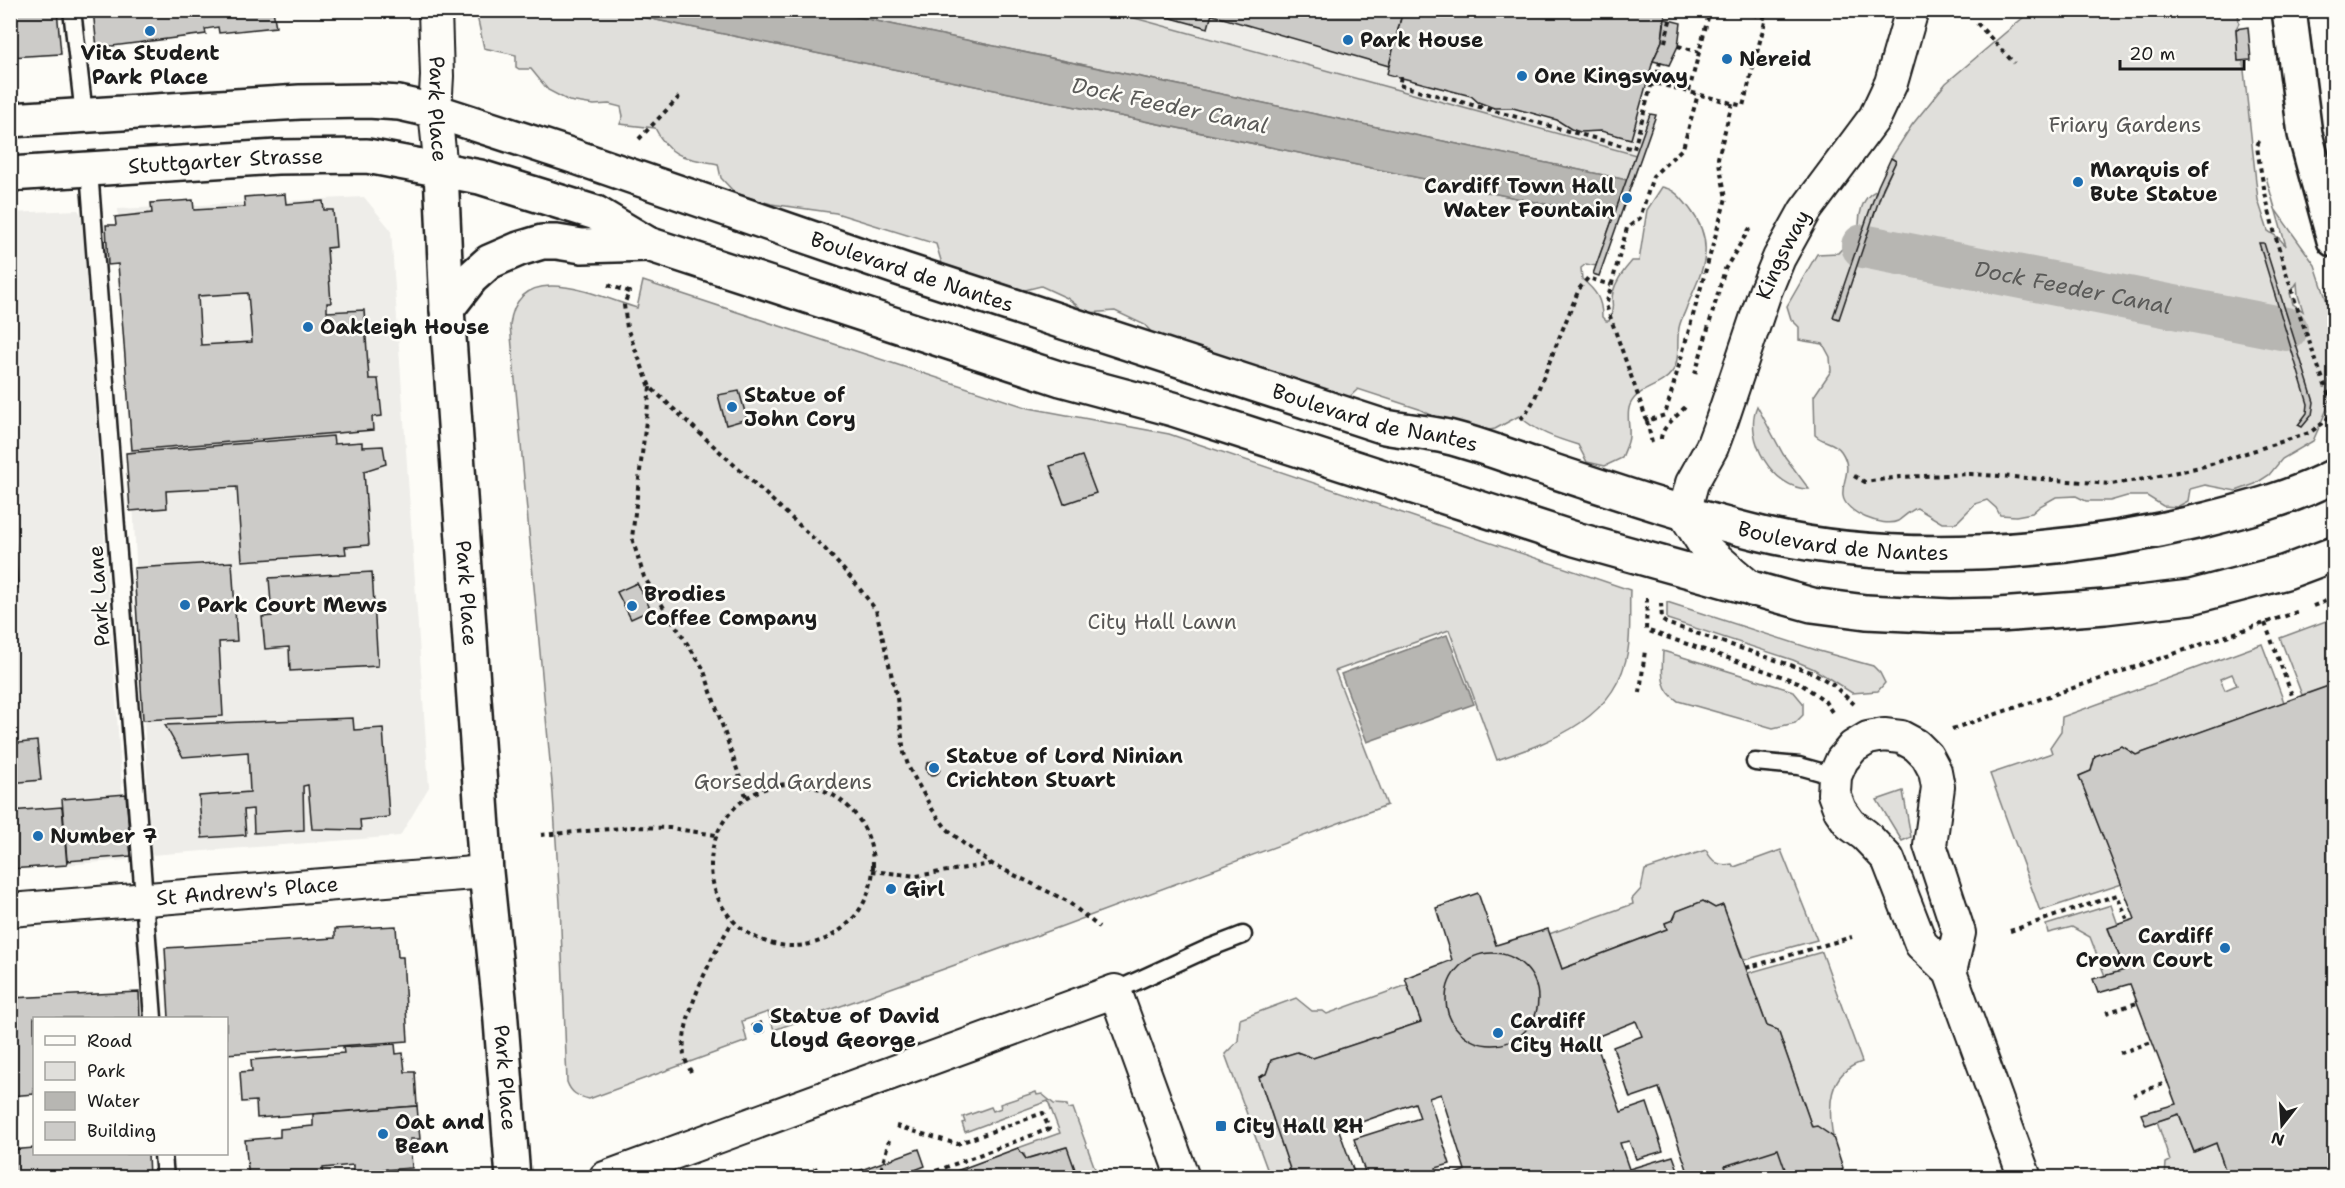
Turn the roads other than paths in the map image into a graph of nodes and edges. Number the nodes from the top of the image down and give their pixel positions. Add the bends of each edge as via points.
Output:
1 (72, 10) edge
2 (435, 10) edge
3 (1912, 10) edge
4 (2289, 10) edge
5 (435, 111) junction
6 (84, 115) junction
7 (10, 120) edge
8 (89, 170) junction
9 (441, 170) junction
10 (10, 174) edge
11 (2334, 240) edge
12 (648, 244) junction
13 (447, 309) junction
14 (2334, 476) edge
15 (1684, 513) junction
16 (2334, 554) edge
17 (1753, 590) junction
18 (1755, 762) dead end
19 (1835, 776) junction
20 (486, 872) junction
21 (143, 900) junction
22 (10, 910) edge
23 (1243, 935) dead end
24 (1950, 972) junction
25 (1115, 992) junction
26 (153, 1017) edge
27 (163, 1155) edge
28 (165, 1178) edge
29 (513, 1178) edge
30 (605, 1178) edge
31 (1184, 1178) edge
32 (2025, 1178) edge

1 - 6 lane
2 - 5 street, Park Place
3 - 15 street, Kingsway via 1892,83 1875,117 1805,211 1779,258 1712,447 1692,483
4 - 11 main road via 2305,134
5 - 6 main road via 368,100
5 - 9 street, Park Place
5 - 15 main road, Boulevard de Nantes via 1385,428 1448,437
6 - 7 main road
8 - 9 main road, Stuttgarter Strasse via 277,157 367,156
8 - 10 main road, Stuttgarter Strasse
8 - 21 lane, Park Lane
9 - 12 main road via 480,177 596,213
9 - 13 main road, Park Place
12 - 13 main road via 582,246 542,242 519,249 489,262
12 - 17 main road via 1061,380 1173,409 1575,539
13 - 20 main road, Park Place
14 - 15 main road, Boulevard de Nantes via 2296,493 2176,526 2115,539 1998,551 1818,545
15 - 17 street via 1708,551
16 - 17 main road via 2286,572 2191,597 1999,615 1866,612 1812,605
18 - 19 lane via 1799,766
19 - 24 street via 1834,794 1840,810 1888,859 1921,944
19 - 24 street via 1853,747 1868,738 1901,737 1928,756 1938,787 1930,845 1959,933
20 - 21 street, St Andrew's Place
20 - 29 main road, Park Place
21 - 22 street, St Andrew's Place
21 - 26 lane, Park Lane
23 - 25 lane
24 - 32 street
25 - 30 street
25 - 31 street
27 - 28 lane

